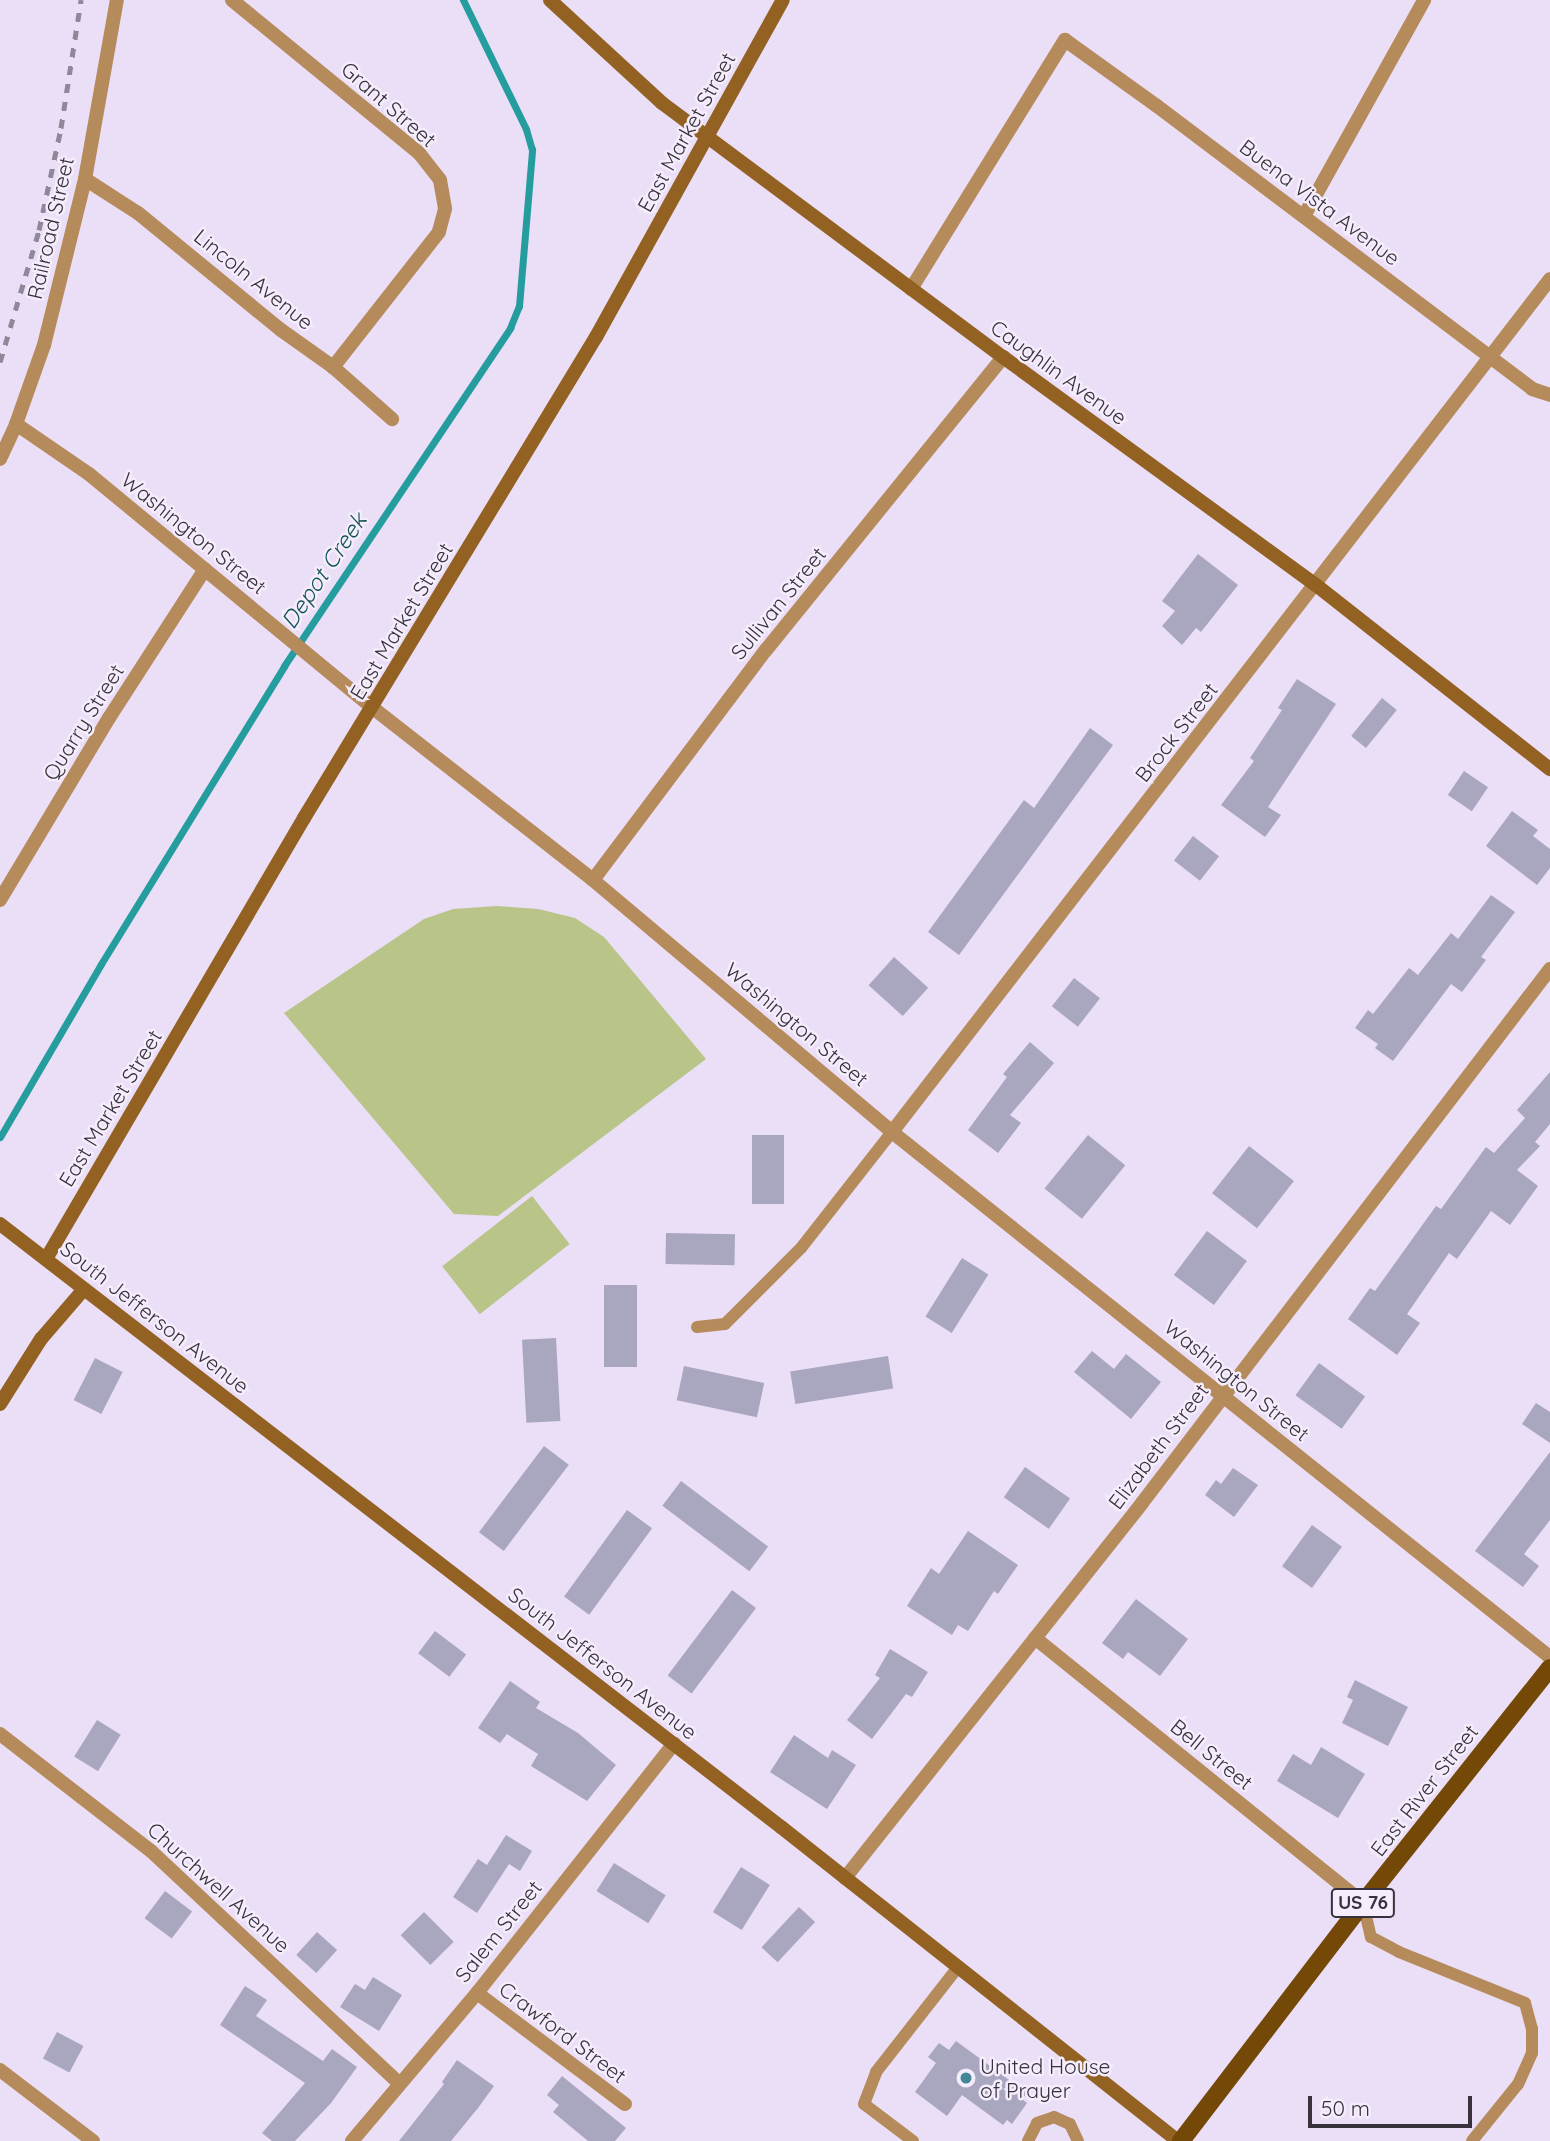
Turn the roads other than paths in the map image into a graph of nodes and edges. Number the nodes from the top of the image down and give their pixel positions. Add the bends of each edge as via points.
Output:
1 (117, 0) edge
2 (232, 0) edge
3 (550, 0) edge
4 (783, 0) edge
5 (1424, 0) edge
6 (707, 137) junction
7 (85, 179) junction
8 (1304, 216) junction
9 (1550, 279) edge
10 (911, 289) junction
11 (1489, 356) junction
12 (1003, 357) junction
13 (333, 367) junction
14 (1550, 395) edge
15 (392, 419) dead end
16 (16, 424) junction
17 (0, 459) edge
18 (205, 569) junction
19 (1316, 585) junction
20 (373, 708) junction
21 (1550, 769) edge
22 (593, 880) junction
23 (0, 900) edge
24 (1550, 969) edge
25 (892, 1132) junction
26 (0, 1224) edge
27 (46, 1259) junction
28 (84, 1289) junction
29 (697, 1328) dead end
30 (1223, 1395) junction
31 (0, 1404) edge
32 (1035, 1639) junction
33 (1550, 1657) edge
34 (1550, 1668) edge
35 (0, 1734) edge
36 (674, 1744) junction
37 (845, 1878) junction
38 (1363, 1903) junction
39 (958, 1968) junction
40 (477, 1993) junction
41 (0, 2070) edge
42 (399, 2083) junction
43 (625, 2104) dead end
44 (93, 2141) edge
45 (352, 2141) edge
46 (912, 2141) edge
47 (1028, 2141) edge
48 (1078, 2141) edge
49 (1179, 2141) edge
50 (1472, 2141) edge

1 - 7 street, Railroad Street
2 - 13 street, Grant Street via 419,153 440,180 445,209 439,232
3 - 6 street, Caughlin Avenue via 662,103
4 - 6 street, East Market Street
5 - 8 street
6 - 10 street, Caughlin Avenue
6 - 20 street, East Market Street via 596,337
7 - 13 street, Lincoln Avenue via 138,213
7 - 16 street, Railroad Street via 44,345
8 - 10 street, Buena Vista Avenue via 1065,40
8 - 11 street, Buena Vista Avenue
9 - 11 street, Brock Street
10 - 12 street, Caughlin Avenue
11 - 14 street, Buena Vista Avenue via 1532,389
11 - 19 street, Brock Street
12 - 19 street, Caughlin Avenue
12 - 22 street, Sullivan Street via 766,650
13 - 15 street, Lincoln Avenue
16 - 17 street, Railroad Street
16 - 18 street, Washington Street via 89,474
18 - 20 street, Washington Street
18 - 23 street, Quarry Street
19 - 21 street, Caughlin Avenue
19 - 25 street, Brock Street
20 - 22 street, Washington Street
20 - 27 street, East Market Street
22 - 25 street, Washington Street
24 - 30 street, Elizabeth Street
25 - 29 lane via 801,1248 725,1324
25 - 30 street, Washington Street
26 - 27 street, South Jefferson Avenue
27 - 28 street, South Jefferson Avenue
28 - 31 street via 41,1339
28 - 36 street, South Jefferson Avenue
30 - 32 street, Elizabeth Street
30 - 33 street, Washington Street
32 - 37 street, Elizabeth Street
32 - 38 street, Bell Street
34 - 38 main road, East River Street / US 76
35 - 42 street, Churchwell Avenue via 151,1851
36 - 37 street, South Jefferson Avenue
36 - 40 street, Salem Street
37 - 39 street, South Jefferson Avenue
38 - 49 main road, East River Street / US 76
38 - 50 lane via 1371,1937 1525,2003 1532,2053 1518,2084
39 - 46 lane via 877,2072 864,2104
39 - 49 street, South Jefferson Avenue
40 - 42 street, Salem Street
40 - 43 street, Crawford Street
41 - 44 street
42 - 45 street, Salem Street
47 - 48 lane via 1037,2123 1054,2117 1070,2124

